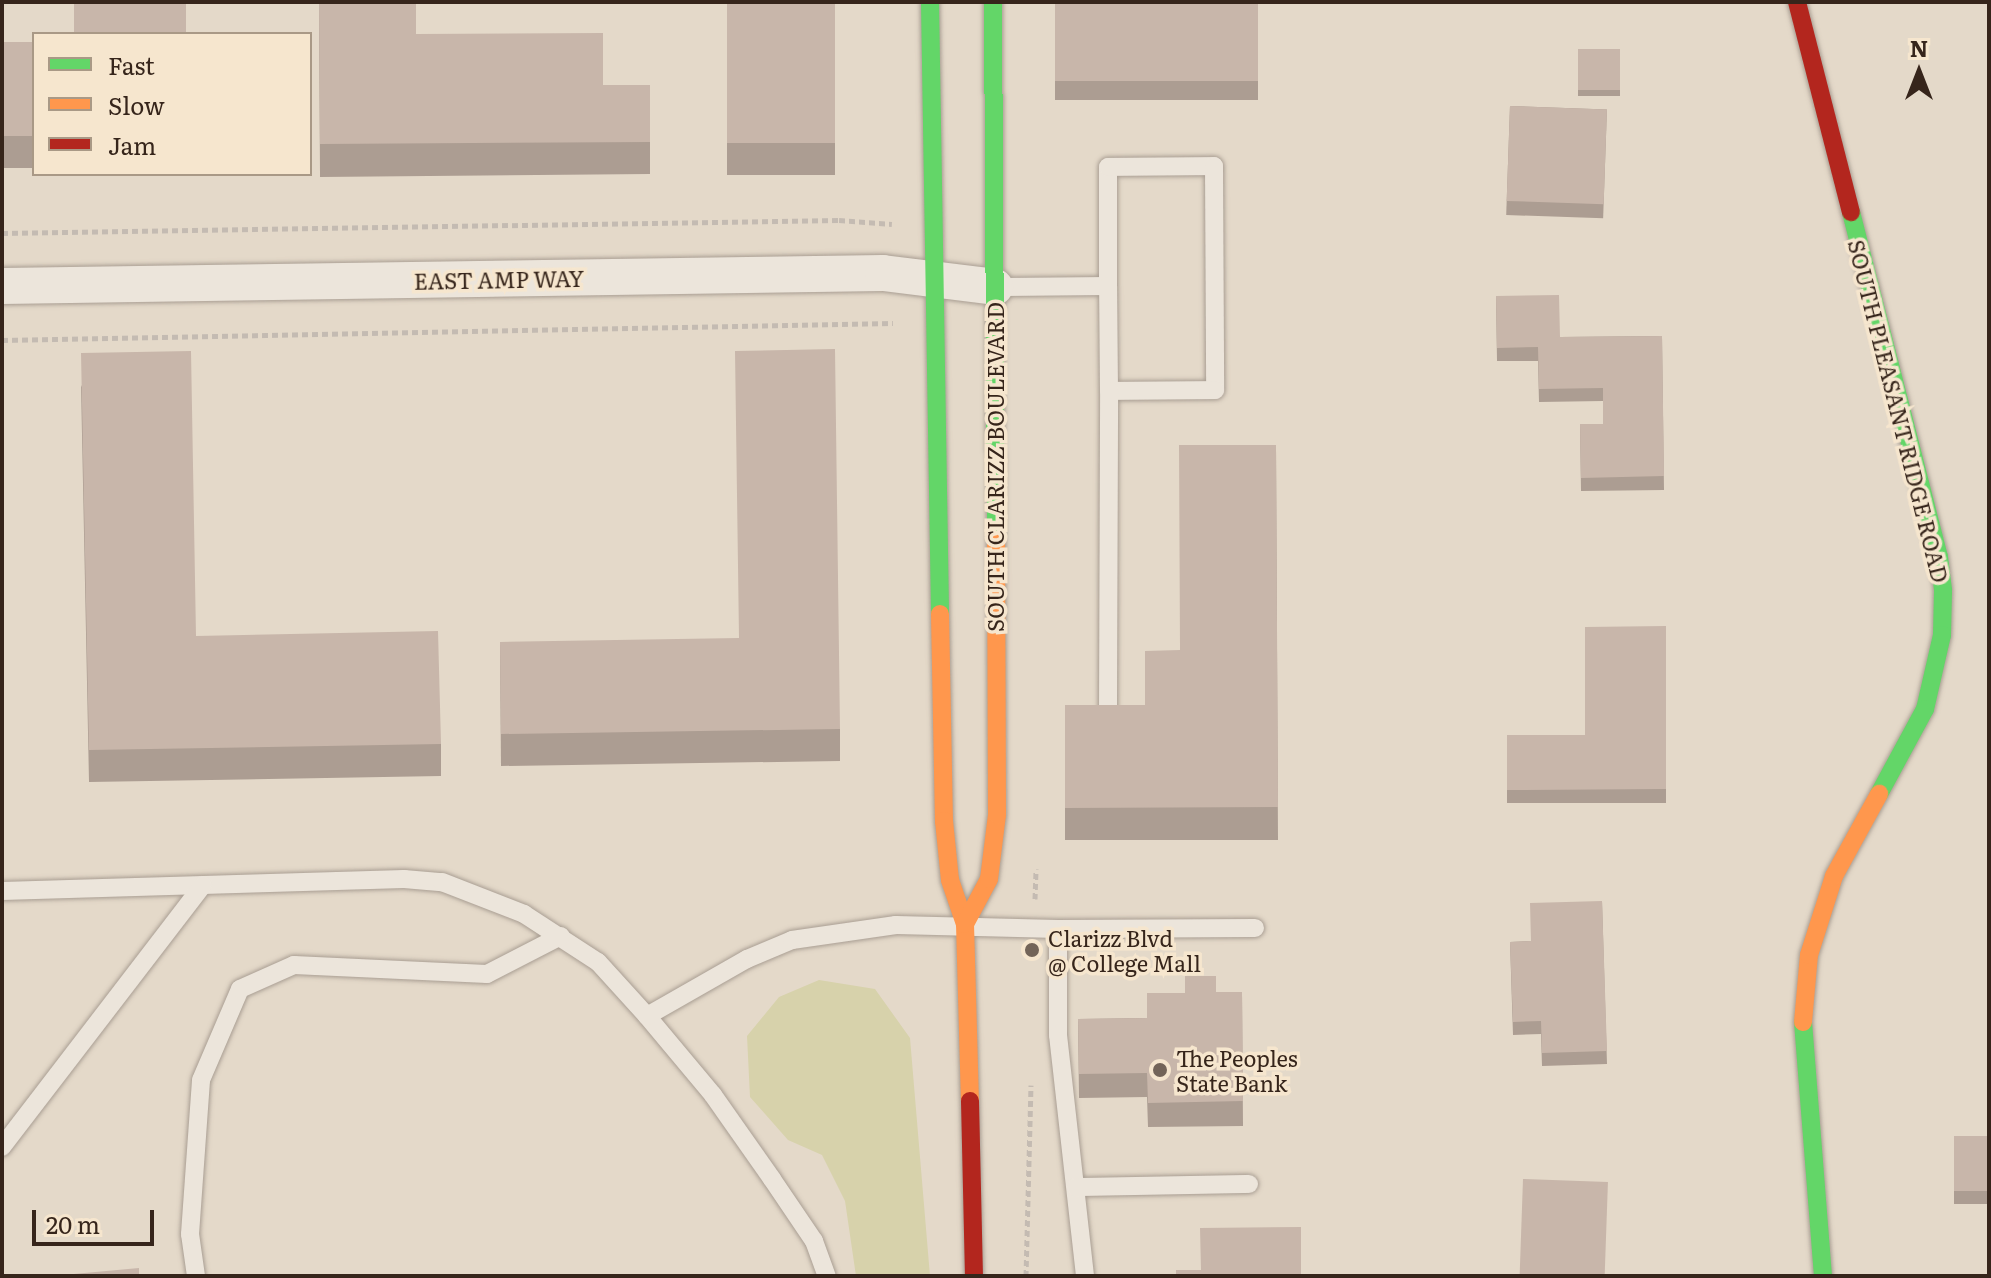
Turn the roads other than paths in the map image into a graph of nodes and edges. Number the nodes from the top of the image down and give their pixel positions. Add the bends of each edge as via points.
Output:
1 (930, 2) edge
2 (993, 2) edge
3 (1797, 2) edge
4 (933, 277) junction
5 (2, 286) edge
6 (1108, 286) junction
7 (995, 287) junction
8 (1109, 391) junction
9 (1108, 709) edge
10 (203, 885) junction
11 (2, 891) edge
12 (965, 924) junction
13 (1255, 928) dead end
14 (1058, 929) junction
15 (561, 936) junction
16 (647, 1016) junction
17 (2, 1147) edge
18 (1249, 1184) dead end
19 (1076, 1187) junction
20 (196, 1276) edge
21 (827, 1276) edge
22 (974, 1276) edge
23 (1085, 1276) edge
24 (1823, 1276) edge

1 - 4 street, SOUTH CLARIZZ BOULEVARD
2 - 7 street, SOUTH CLARIZZ BOULEVARD
3 - 24 street, SOUTH PLEASANT RIDGE ROAD via 1936,543 1943,591 1942,635 1925,709 1834,876 1809,955 1802,1040
4 - 5 street, EAST AMP WAY via 883,273
4 - 7 street, EAST AMP WAY
4 - 12 street, SOUTH CLARIZZ BOULEVARD via 944,821 950,880
6 - 7 lane
6 - 8 lane
6 - 8 lane via 1108,167 1214,166 1215,390
7 - 12 street, SOUTH CLARIZZ BOULEVARD via 997,815 989,879
8 - 9 lane
10 - 11 lane
10 - 15 lane via 442,882 524,914
10 - 17 lane
12 - 14 lane
12 - 16 lane via 879,926 792,940 747,959
12 - 22 street, SOUTH CLARIZZ BOULEVARD
13 - 14 lane
14 - 19 lane via 1058,1035
15 - 16 lane via 598,962
15 - 20 lane via 487,974 294,965 240,989 201,1080 190,1234
16 - 21 lane via 713,1095 772,1179 814,1241
18 - 19 lane
19 - 23 lane

